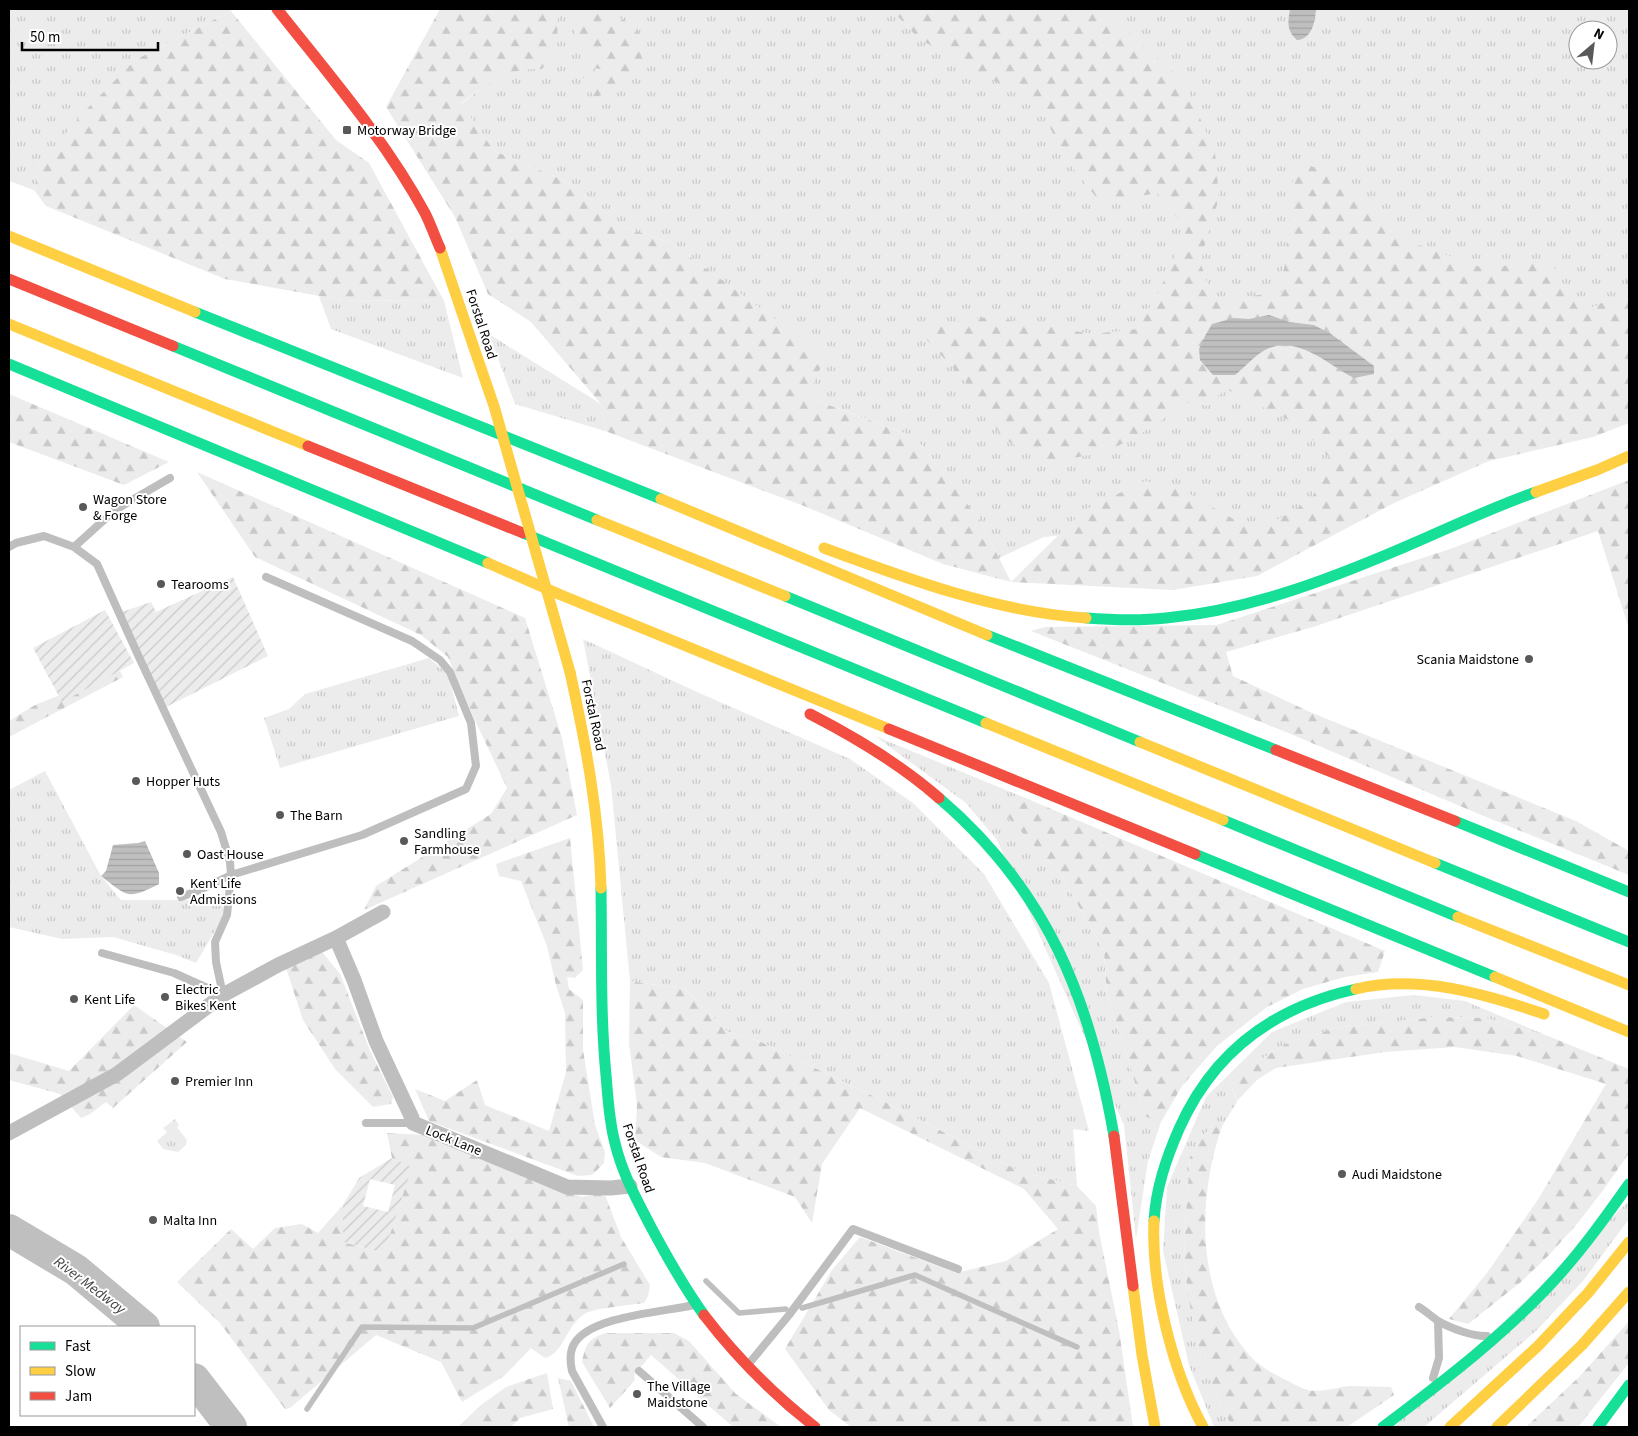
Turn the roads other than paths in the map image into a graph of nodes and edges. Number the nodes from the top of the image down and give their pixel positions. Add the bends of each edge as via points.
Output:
1 (277, 9) edge
2 (9, 236) edge
3 (9, 279) edge
4 (9, 324) edge
5 (9, 364) edge
6 (1629, 456) edge
7 (1629, 468) edge
8 (1589, 474) junction
9 (170, 478) dead end
10 (634, 488) junction
11 (756, 526) dead end
12 (812, 544) dead end
13 (9, 547) edge
14 (74, 547) junction
15 (266, 577) dead end
16 (560, 595) junction
17 (708, 668) dead end
18 (800, 709) dead end
19 (231, 875) junction
20 (1629, 892) edge
21 (182, 897) dead end
22 (383, 912) dead end
23 (336, 938) junction
24 (1629, 942) edge
25 (102, 953) dead end
26 (1629, 985) edge
27 (223, 995) junction
28 (1553, 1018) dead end
29 (1629, 1032) edge
30 (366, 1123) dead end
31 (413, 1123) junction
32 (9, 1134) edge
33 (1629, 1184) edge
34 (630, 1186) junction
35 (1629, 1242) edge
36 (958, 1269) dead end
37 (1629, 1292) edge
38 (696, 1304) junction
39 (1419, 1307) dead end
40 (1438, 1321) junction
41 (1501, 1333) junction
42 (746, 1367) junction
43 (638, 1371) dead end
44 (1629, 1385) edge
45 (1426, 1394) junction
46 (603, 1427) edge
47 (704, 1427) edge
48 (815, 1427) edge
49 (1155, 1427) edge
50 (1203, 1427) edge
51 (1383, 1427) edge
52 (1450, 1427) edge
53 (1497, 1427) edge
54 (1598, 1427) edge

1 - 34 main road, Forstal Road, bridge via 361,116 425,214 444,257 494,406 570,672 593,784 600,882 604,1064 612,1131
2 - 10 main road
3 - 24 main road
4 - 26 main road
5 - 16 main road
6 - 8 main road
7 - 8 main road
8 - 12 main road via 1494,508 1374,561 1300,589 1182,618 1116,620 1026,610 942,590
9 - 14 lane via 115,510
10 - 11 main road
10 - 20 main road via 918,608
13 - 14 lane via 44,536
14 - 19 lane via 97,564 221,832
15 - 19 lane via 412,641 440,660 450,672 471,723 476,766 466,788 423,808 362,835
16 - 17 main road
16 - 29 main road
18 - 49 main road via 889,759 957,814 1003,862 1058,948 1086,1016 1109,1106 1132,1288
19 - 21 lane
19 - 27 lane via 227,915 215,942
22 - 23 street
23 - 27 street
23 - 31 street, Lock Lane via 376,1041
25 - 27 lane via 174,973
27 - 32 street via 117,1074
28 - 50 main road via 1447,988 1391,984 1355,989 1301,1006 1263,1026 1243,1041 1211,1075 1197,1093 1173,1140 1160,1178 1154,1226 1154,1253 1166,1323 1189,1400
30 - 31 lane
31 - 34 street, Lock Lane via 567,1187
33 - 41 main road via 1589,1240
34 - 38 main road, Forstal Road via 666,1258
35 - 52 main road via 1588,1293 1538,1346
36 - 42 lane via 853,1229
37 - 53 main road via 1571,1358
38 - 42 main road, Forstal Road
38 - 46 lane via 605,1323 578,1339 571,1354 572,1371
39 - 40 lane
40 - 41 lane via 1482,1336
40 - 45 lane via 1439,1358
41 - 45 main road
42 - 48 main road, Forstal Road
43 - 47 lane
44 - 54 main road
45 - 51 main road

